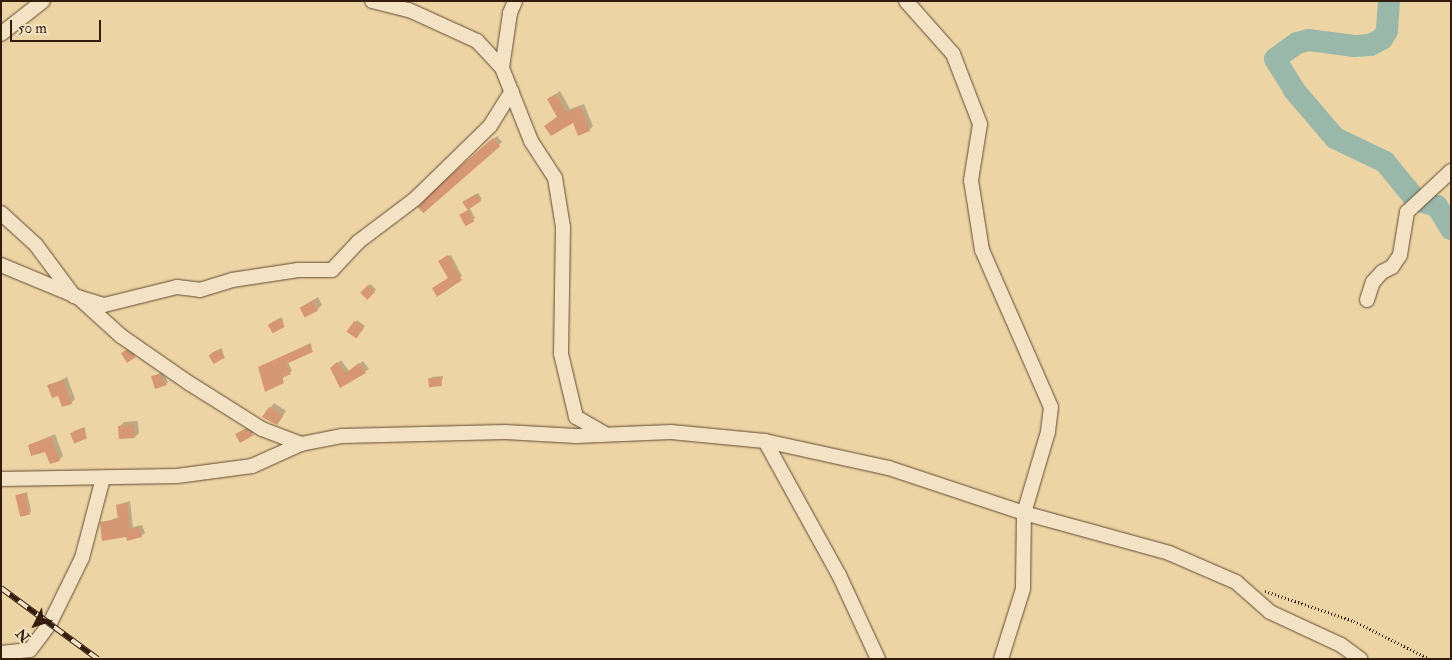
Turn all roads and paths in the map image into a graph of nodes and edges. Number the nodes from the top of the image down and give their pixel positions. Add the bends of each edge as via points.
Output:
1 (43, 1) edge
2 (372, 1) edge
3 (515, 1) edge
4 (906, 1) edge
5 (7, 30) edge
6 (1, 44) edge
7 (502, 68) junction
8 (512, 91) junction
9 (1451, 171) edge
10 (1, 214) edge
11 (1, 265) edge
12 (74, 296) junction
13 (1367, 300) dead end
14 (604, 433) junction
15 (765, 441) junction
16 (302, 444) junction
17 (103, 478) junction
18 (1, 479) edge
19 (1024, 513) junction
20 (1264, 590) dead end
21 (1, 652) edge
22 (26, 654) edge
23 (878, 659) edge
24 (1001, 659) edge
25 (1360, 659) edge
26 (1430, 659) edge

1 - 5 street
2 - 7 street via 409,10 477,41
3 - 7 street via 510,13
4 - 19 street via 953,54 980,124 971,180 982,250 1051,407 1048,432
5 - 6 street
7 - 8 street
8 - 12 street via 490,126 415,199 358,242 332,270 298,270 232,280 200,290 177,287 104,305
8 - 14 street via 531,141 555,178 562,227 561,354 576,417
9 - 13 street via 1407,212 1400,256 1373,282
10 - 12 street via 36,245
11 - 12 street
12 - 16 street via 121,336 189,383 262,429
14 - 15 street via 672,432
14 - 16 street via 576,436 505,432 342,436
15 - 19 street via 889,468
15 - 23 street via 839,575
16 - 17 street via 252,466 176,476
17 - 18 street
17 - 22 street via 82,558 50,623
19 - 24 street via 1023,589
19 - 25 street via 1169,553 1236,582 1270,612 1341,645
20 - 26 path via 1354,621
21 - 22 street

